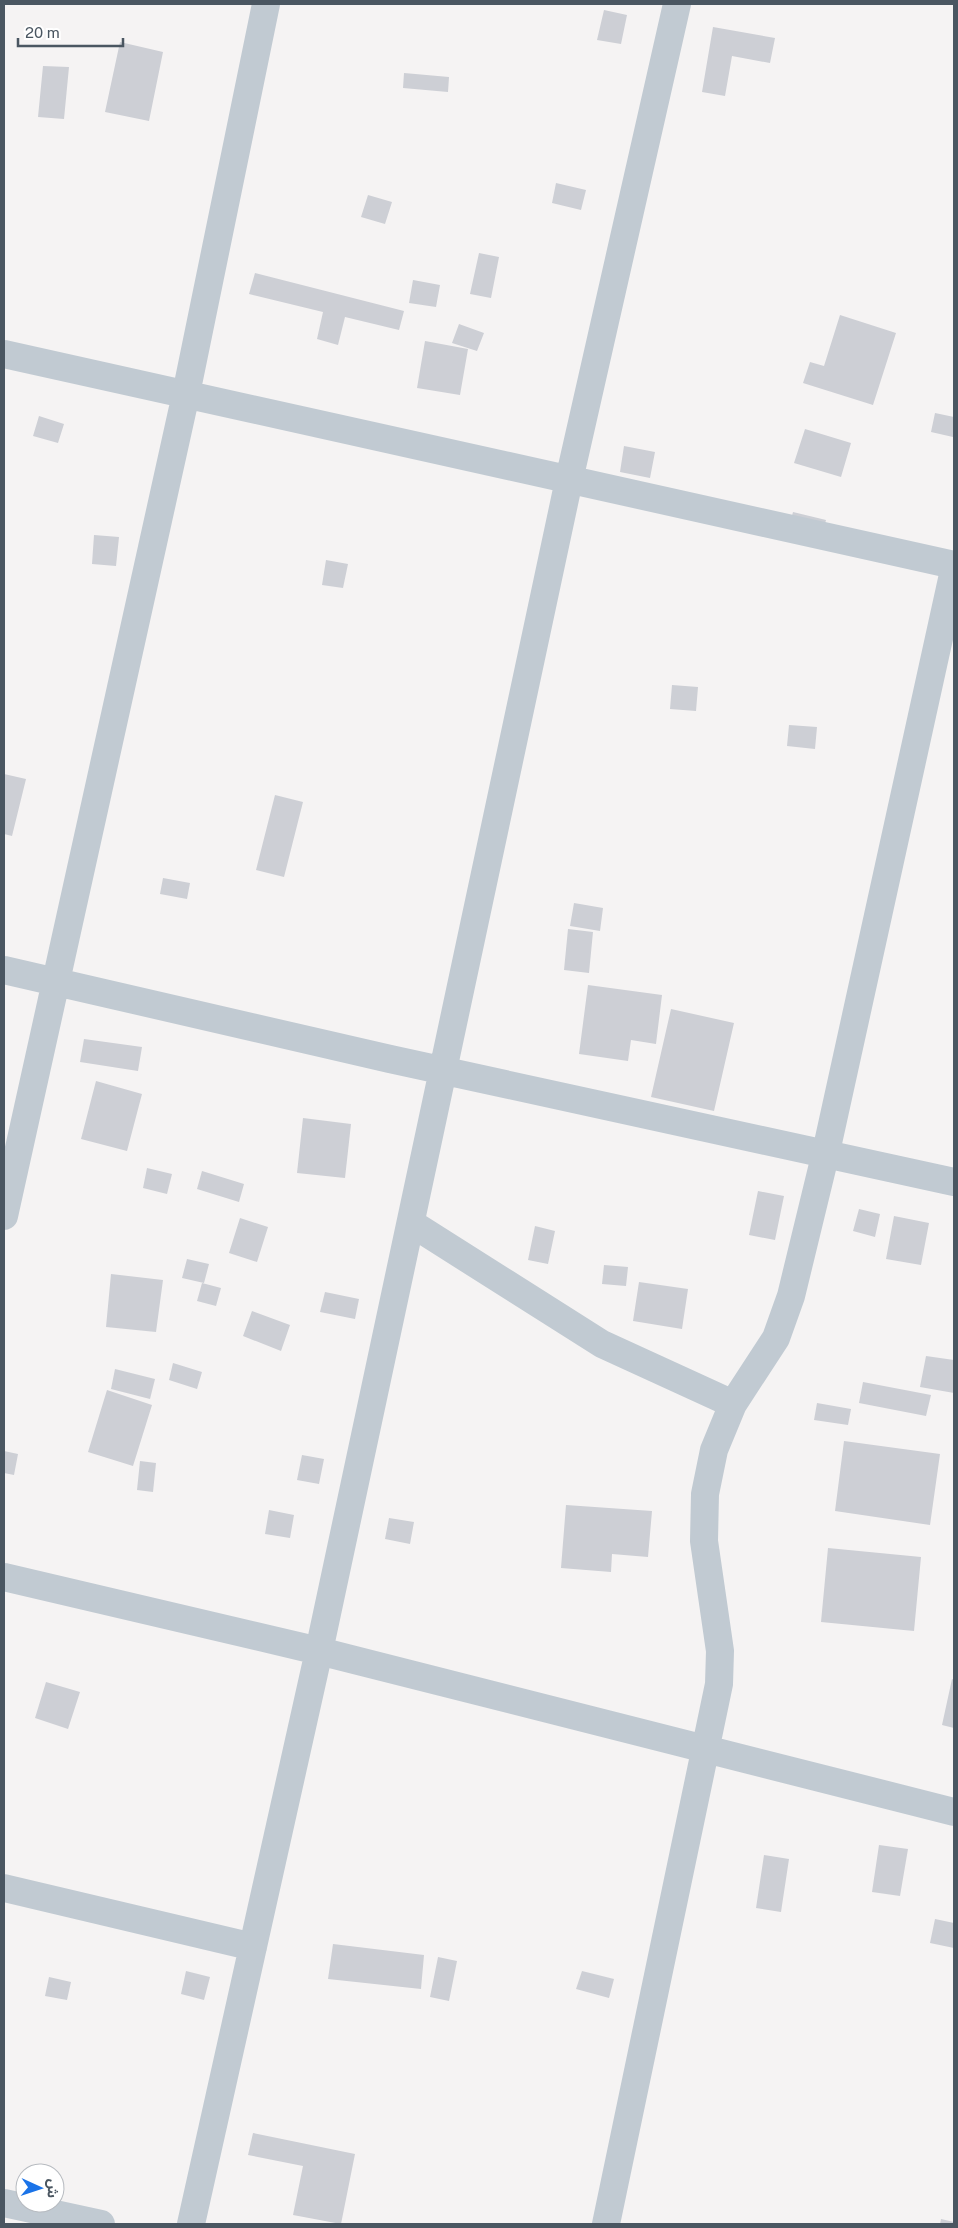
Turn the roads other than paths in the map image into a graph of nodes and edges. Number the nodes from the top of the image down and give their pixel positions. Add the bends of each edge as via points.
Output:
1 (266, 4) edge
2 (678, 4) edge
3 (4, 354) edge
4 (186, 394) junction
5 (569, 480) junction
6 (954, 565) edge
7 (954, 570) edge
8 (4, 970) edge
9 (56, 982) junction
10 (442, 1070) junction
11 (826, 1152) junction
12 (954, 1182) edge
13 (4, 1216) edge
14 (411, 1223) junction
15 (733, 1404) junction
16 (4, 1576) edge
17 (319, 1651) junction
18 (706, 1750) junction
19 (954, 1812) edge
20 (4, 1888) edge
21 (253, 1946) junction
22 (4, 2203) edge
23 (101, 2224) edge
24 (191, 2224) edge
25 (606, 2224) edge

1 - 4 street
2 - 5 street
3 - 4 street
4 - 5 street
4 - 9 street
5 - 6 street
5 - 10 street
7 - 11 street
8 - 9 street
9 - 10 street
9 - 13 street
10 - 11 street
10 - 14 street
11 - 12 street
11 - 15 street via 791,1296 776,1338
14 - 15 street via 602,1344
14 - 17 street
15 - 18 street via 714,1450 705,1494 704,1541 720,1650 719,1684
16 - 17 street
17 - 18 street
17 - 21 street
18 - 19 street
18 - 25 street
20 - 21 street
21 - 24 street
22 - 23 street

